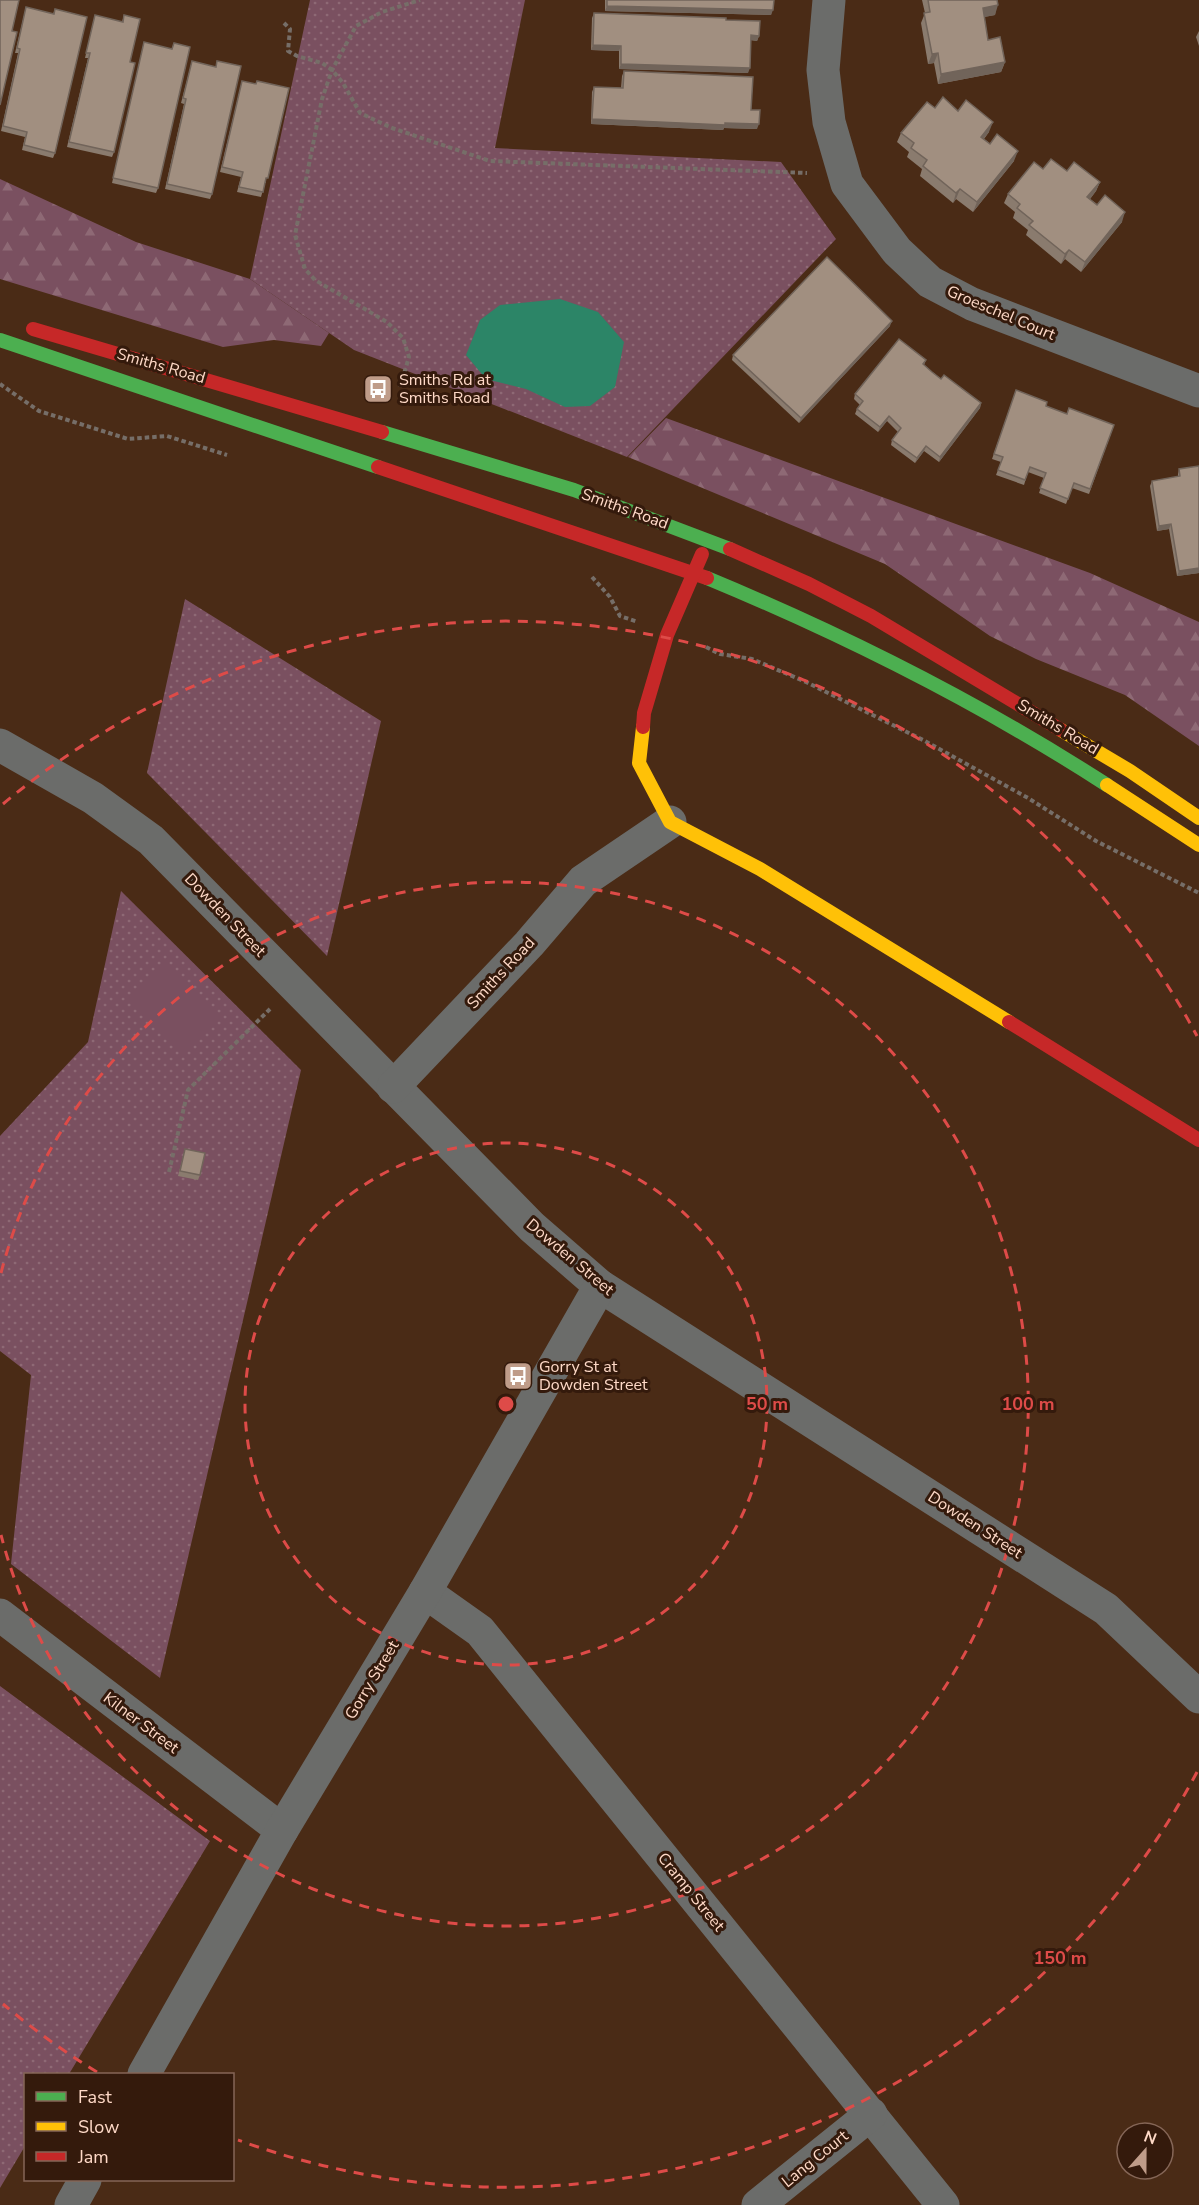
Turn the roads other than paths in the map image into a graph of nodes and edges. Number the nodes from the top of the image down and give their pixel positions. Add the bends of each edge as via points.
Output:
1 (829, 0) edge
2 (22, 326) dead end
3 (0, 340) edge
4 (1199, 391) edge
5 (709, 540) junction
6 (693, 572) junction
7 (0, 745) edge
8 (1199, 818) edge
9 (670, 822) junction
10 (1199, 845) edge
11 (393, 1087) junction
12 (1199, 1140) edge
13 (600, 1286) junction
14 (425, 1592) junction
15 (0, 1615) edge
16 (1199, 1697) edge
17 (282, 1830) junction
18 (145, 2073) edge
19 (871, 2114) junction
20 (84, 2181) edge
21 (71, 2205) edge
22 (759, 2205) edge
23 (943, 2205) edge

1 - 4 street, Groeschel Court via 823,70 829,123 847,184 897,251 930,282 972,304
2 - 5 street, Smiths Road via 574,490
3 - 6 street, Smiths Road
5 - 6 street
5 - 8 street, Smiths Road via 871,616 1130,771
6 - 9 street via 667,635 644,713 639,763
6 - 10 street, Smiths Road via 893,663 1014,727
7 - 11 street, Dowden Street via 93,798 152,840
9 - 11 street, Smiths Road via 583,881 529,944
9 - 12 street via 760,869
11 - 13 street, Dowden Street via 532,1227
13 - 14 street, Gorry Street
13 - 16 street, Dowden Street via 1106,1609
14 - 17 street, Gorry Street
14 - 19 street, Cramp Street via 480,1631
15 - 17 street, Kilner Street
17 - 18 street, Gorry Street
19 - 22 street, Lang Court
19 - 23 street, Cramp Street
20 - 21 street

